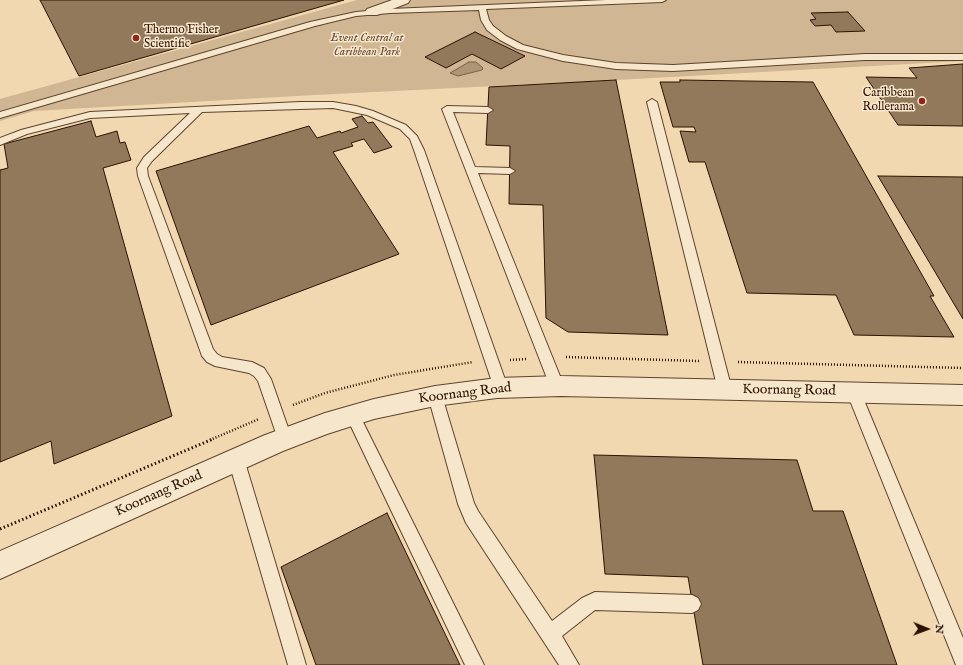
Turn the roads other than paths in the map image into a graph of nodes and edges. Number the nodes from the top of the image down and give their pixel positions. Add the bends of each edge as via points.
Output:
1 (404, 0) edge
2 (662, 0) edge
3 (482, 7) junction
4 (372, 12) junction
5 (963, 57) edge
6 (652, 102) dead end
7 (200, 109) junction
8 (488, 110) dead end
9 (0, 114) edge
10 (0, 142) edge
11 (472, 170) junction
12 (510, 171) dead end
13 (557, 386) junction
14 (501, 388) junction
15 (725, 390) junction
16 (854, 393) junction
17 (963, 395) edge
18 (435, 396) junction
19 (353, 416) junction
20 (285, 439) junction
21 (236, 459) junction
22 (0, 565) edge
23 (692, 604) dead end
24 (550, 634) junction
25 (963, 660) edge
26 (297, 665) edge
27 (475, 665) edge
28 (570, 665) edge

1 - 4 street
2 - 3 lane
3 - 4 lane
3 - 5 lane via 490,28 502,38 520,47 563,58 616,66 673,68 852,58
4 - 9 lane via 313,24
6 - 15 lane
7 - 10 lane via 90,115 24,132
7 - 14 lane via 333,105 370,113 403,126 414,138 419,150
7 - 20 lane via 148,159 142,168 142,176 206,352 220,362 252,368 259,372 264,379
8 - 11 lane via 448,109
11 - 12 lane
11 - 13 lane
13 - 14 street, Koornang Road
13 - 15 street, Koornang Road
14 - 18 street, Koornang Road
15 - 16 street, Koornang Road
16 - 17 street, Koornang Road
16 - 25 lane
18 - 19 street, Koornang Road
18 - 24 lane via 472,517
19 - 20 street, Koornang Road
19 - 27 lane
20 - 21 street, Koornang Road
21 - 22 street, Koornang Road
21 - 26 lane
23 - 24 lane via 595,601
24 - 28 lane

